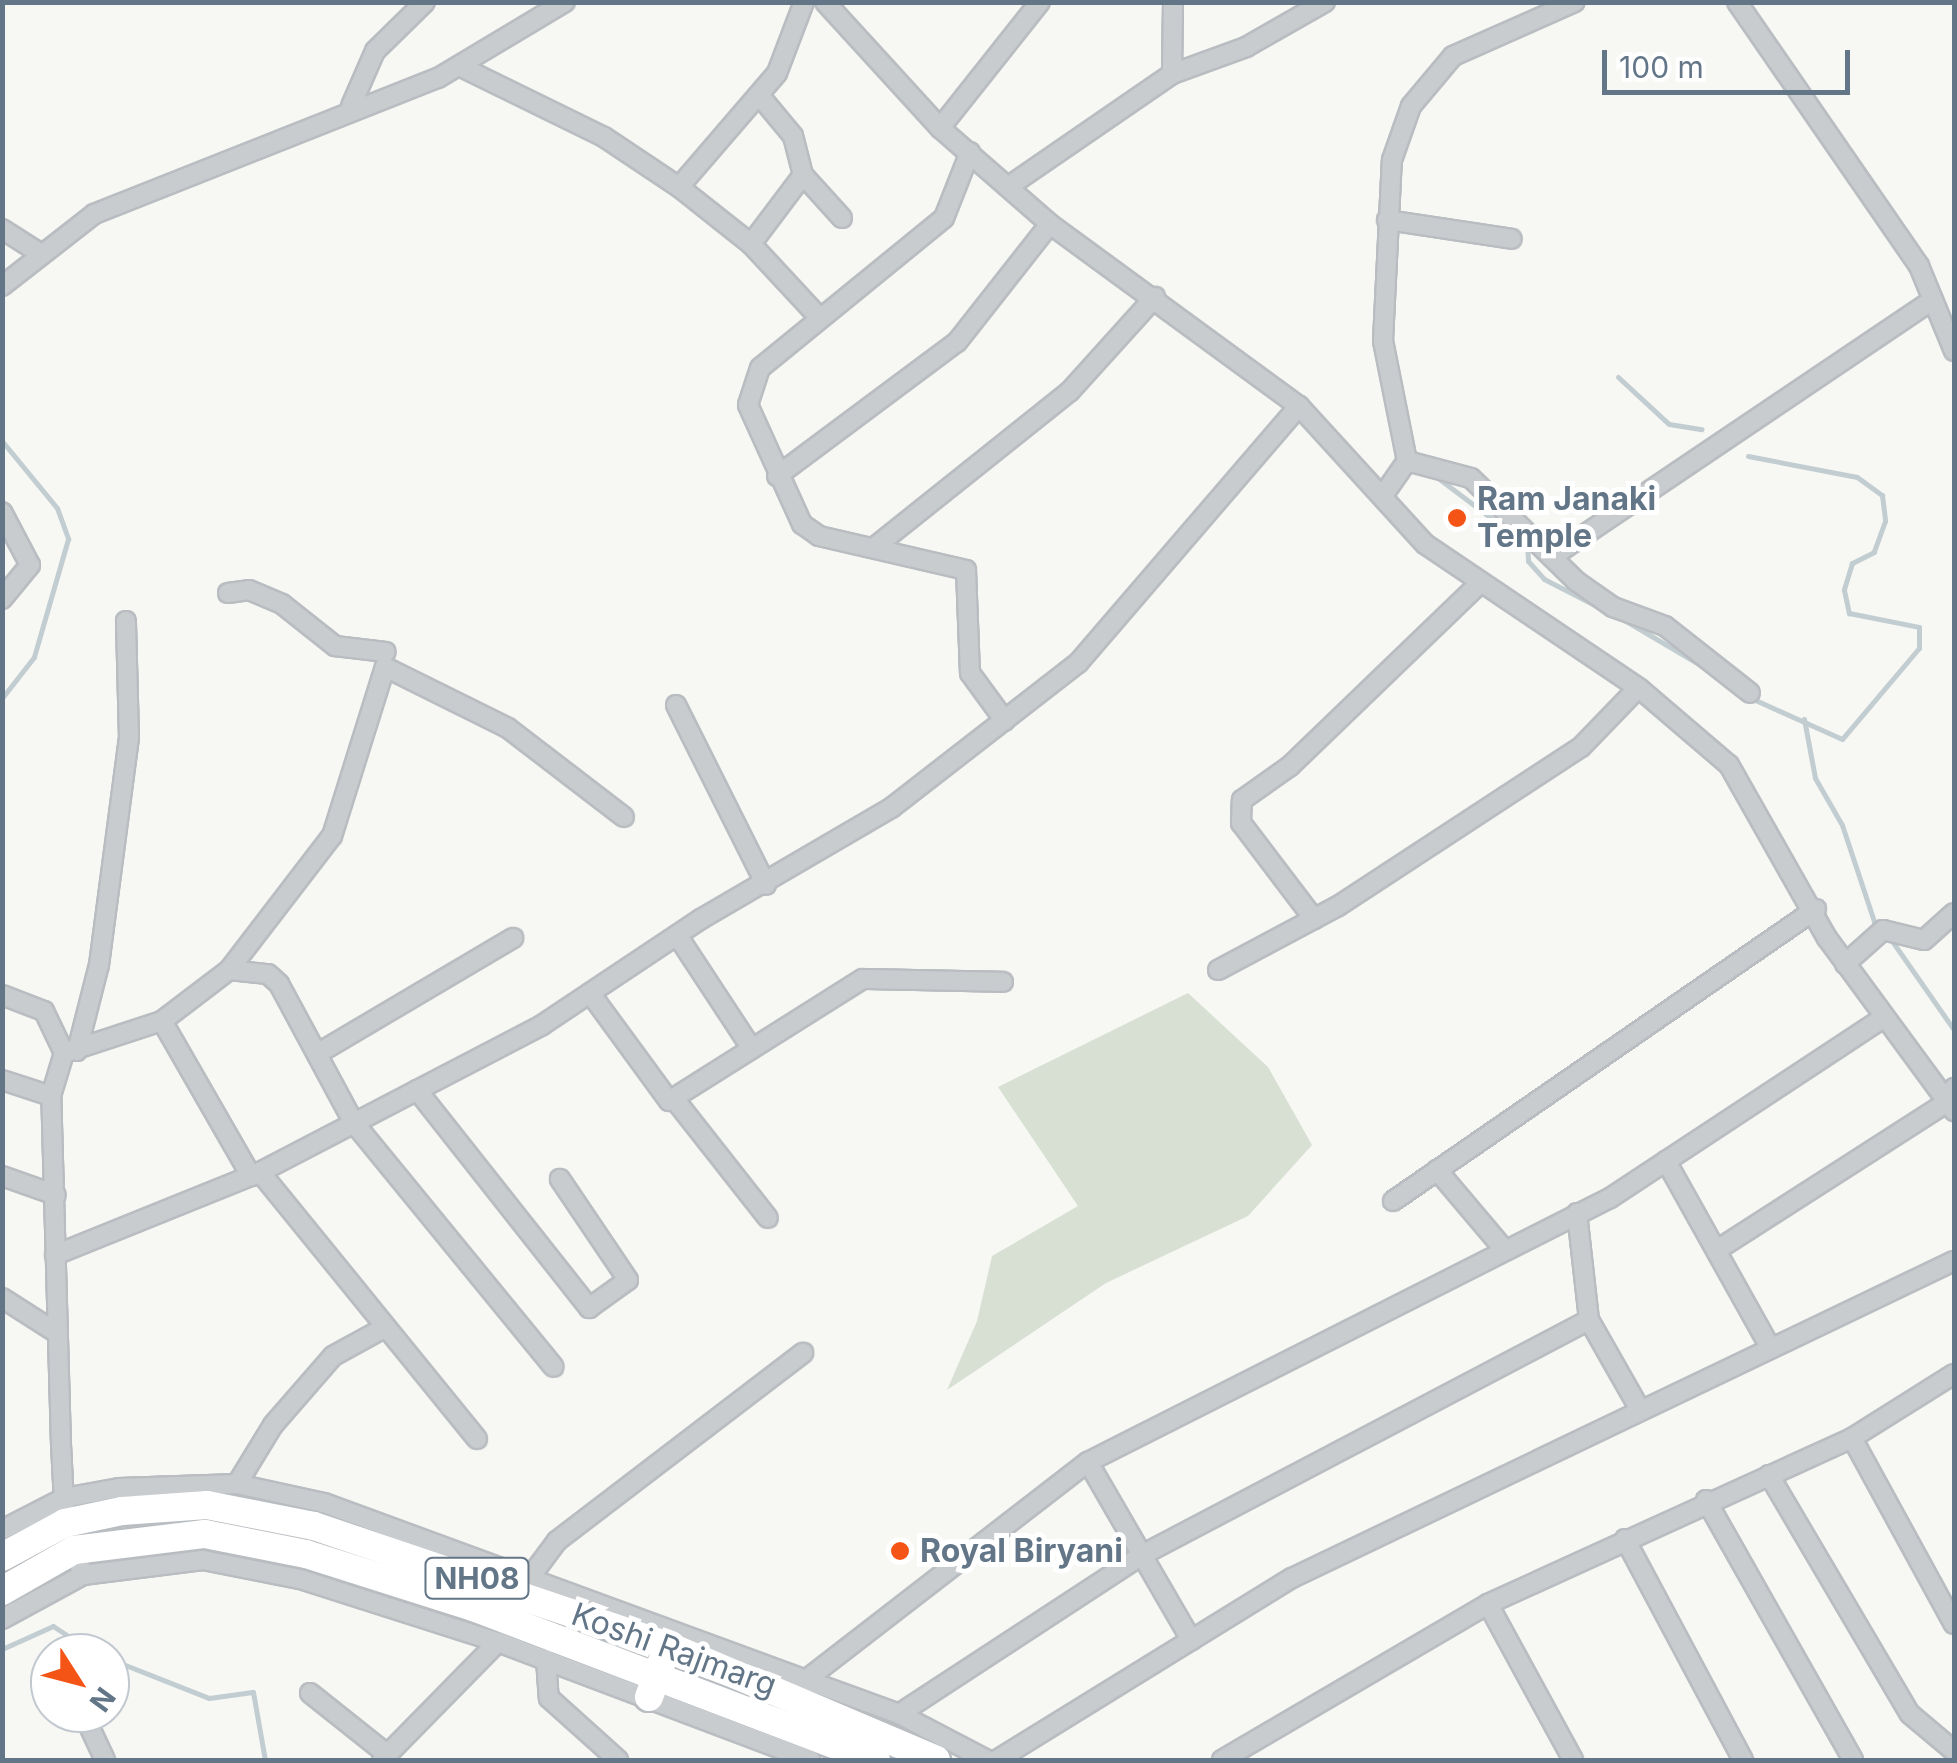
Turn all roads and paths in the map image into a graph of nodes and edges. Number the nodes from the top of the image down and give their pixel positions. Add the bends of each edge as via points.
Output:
1 (425, 2) edge
2 (564, 2) edge
3 (804, 2) edge
4 (825, 2) edge
5 (1040, 2) edge
6 (1173, 2) edge
7 (1325, 2) edge
8 (1574, 2) edge
9 (1737, 2) edge
10 (460, 66) junction
11 (1172, 74) junction
12 (759, 95) junction
13 (351, 106) junction
14 (940, 128) junction
15 (970, 152) junction
16 (803, 175) junction
17 (1012, 184) junction
18 (679, 187) junction
19 (842, 218) dead end
20 (1387, 220) junction
21 (1050, 224) junction
22 (2, 229) edge
23 (1512, 239) dead end
24 (751, 244) junction
25 (38, 252) junction
26 (2, 286) edge
27 (1156, 297) junction
28 (1932, 300) junction
29 (816, 316) junction
30 (1954, 352) edge
31 (1300, 406) junction
32 (1407, 460) junction
33 (778, 476) junction
34 (1384, 494) junction
35 (2, 512) edge
36 (876, 546) junction
37 (1552, 556) junction
38 (1479, 584) junction
39 (228, 593) dead end
40 (2, 599) edge
41 (126, 622) dead end
42 (386, 652) dead end
43 (1636, 690) junction
44 (1750, 693) dead end
45 (676, 706) dead end
46 (1006, 720) junction
47 (624, 817) dead end
48 (766, 885) junction
49 (1816, 910) junction
50 (1954, 914) edge
51 (1314, 919) junction
52 (677, 935) junction
53 (513, 938) dead end
54 (1845, 964) junction
55 (229, 970) junction
56 (1218, 970) dead end
57 (1003, 982) dead end
58 (590, 993) junction
59 (2, 995) edge
60 (1881, 1019) junction
61 (162, 1021) junction
62 (752, 1049) junction
63 (71, 1052) junction
64 (316, 1054) junction
65 (2, 1080) edge
66 (418, 1090) junction
67 (51, 1096) junction
68 (675, 1100) junction
69 (1952, 1100) edge
70 (354, 1122) junction
71 (1666, 1161) junction
72 (1438, 1170) junction
73 (255, 1174) junction
74 (2, 1176) edge
75 (560, 1178) dead end
76 (56, 1195) junction
77 (1393, 1202) dead end
78 (1577, 1213) junction
79 (768, 1218) dead end
80 (1503, 1248) junction
81 (1720, 1248) junction
82 (55, 1255) junction
83 (1954, 1260) edge
84 (2, 1298) edge
85 (1589, 1320) junction
86 (386, 1327) junction
87 (58, 1333) junction
88 (1770, 1347) junction
89 (803, 1353) dead end
90 (554, 1367) dead end
91 (1954, 1374) edge
92 (1639, 1408) junction
93 (1852, 1438) junction
94 (477, 1439) dead end
95 (1088, 1462) junction
96 (1769, 1475) junction
97 (237, 1484) junction
98 (1706, 1500) junction
99 (64, 1510) junction
100 (2, 1530) edge
101 (1625, 1538) junction
102 (1142, 1555) junction
103 (2, 1558) edge
104 (78, 1562) junction
105 (522, 1585) junction
106 (2, 1591) edge
107 (1488, 1604) junction
108 (2, 1619) edge
109 (1954, 1624) edge
110 (1191, 1640) junction
111 (498, 1642) junction
112 (546, 1658) junction
113 (662, 1662) junction
114 (807, 1679) junction
115 (310, 1693) dead end
116 (899, 1714) junction
117 (92, 1733) edge
118 (1954, 1751) edge
119 (385, 1758) edge
120 (105, 1760) edge
121 (618, 1760) edge
122 (810, 1760) edge
123 (876, 1760) edge
124 (936, 1760) edge
125 (986, 1760) edge
126 (998, 1760) edge
127 (1222, 1760) edge
128 (1573, 1760) edge
129 (1743, 1760) edge
130 (1853, 1760) edge

1 - 13 street via 375,50
2 - 10 street
3 - 12 street via 777,73
4 - 14 street
5 - 14 street
6 - 11 street
7 - 11 street via 1246,47
8 - 20 street via 1435,71 1411,106 1392,160
9 - 28 street via 1899,235
10 - 13 street
10 - 18 street via 604,137
11 - 17 street
12 - 16 street via 794,136
12 - 18 street
13 - 25 street via 94,214
14 - 15 street
15 - 17 street
15 - 29 street via 944,218
16 - 19 street
16 - 24 street
17 - 21 street
18 - 24 street
20 - 23 street
20 - 32 street via 1382,342
21 - 27 street
21 - 33 street via 957,342
22 - 25 street
24 - 29 street
25 - 26 street
27 - 31 street
27 - 36 street via 1070,391
28 - 30 street
28 - 37 street
29 - 33 street via 751,385 748,405
31 - 34 street
31 - 46 street via 1078,663
32 - 34 street
32 - 37 street via 1470,478
33 - 36 street via 802,524 819,536
34 - 38 street via 1425,544
35 - 40 street via 30,564
36 - 46 street via 966,570 970,673
37 - 44 street via 1613,607 1665,626
38 - 43 street
38 - 51 street via 1290,766 1242,800 1241,823
39 - 42 street via 249,590 282,604 335,646
41 - 63 street via 129,738 100,965
43 - 49 street via 1729,765
43 - 51 street via 1581,747
45 - 48 street
46 - 48 street via 892,808
47 - 55 street via 508,728 384,667 332,836
48 - 52 street
49 - 54 street
49 - 72 street
50 - 54 street via 1924,940 1883,930
51 - 56 street
52 - 58 street
52 - 62 street
53 - 64 street
54 - 60 street
55 - 61 street
55 - 64 street via 274,979
57 - 62 street via 864,979
58 - 66 street
58 - 68 street via 658,1095
59 - 63 street via 44,1012
60 - 69 street
60 - 71 street
61 - 63 street
61 - 73 street
62 - 68 street
63 - 67 street
64 - 70 street
65 - 67 street
66 - 70 street
66 - 75 street via 589,1308 628,1280
67 - 76 street
68 - 79 street
69 - 81 street
70 - 73 street
70 - 90 street
71 - 78 street
71 - 81 street
72 - 77 street
72 - 80 street
73 - 82 street
73 - 86 street
74 - 76 street
76 - 82 street
78 - 80 street
78 - 85 street
80 - 95 street
81 - 88 street
82 - 87 street
83 - 88 street
84 - 87 street
85 - 92 street
85 - 102 street
86 - 94 street
86 - 97 street via 334,1356 274,1424
87 - 99 street
88 - 92 street
89 - 105 street via 654,1461
91 - 93 street
92 - 110 street via 1292,1578
93 - 96 street
93 - 109 street
95 - 102 street
95 - 114 street
96 - 98 street
96 - 118 street via 1910,1714
97 - 99 street
97 - 105 street via 324,1503
98 - 101 street
98 - 130 street
99 - 100 street
99 - 103 main road, Koshi Rajmarg / NH08
99 - 104 street
99 - 105 main road, Koshi Rajmarg / NH08 via 207,1505 314,1526
101 - 107 street
101 - 129 street
102 - 110 street
102 - 116 street
104 - 106 main road, Koshi Rajmarg / NH08
104 - 108 street
104 - 111 street via 204,1560 300,1579
104 - 113 main road, Koshi Rajmarg / NH08 via 205,1534 306,1554
105 - 113 main road, Koshi Rajmarg / NH08
107 - 127 street
107 - 128 street
110 - 126 street
111 - 112 street
111 - 119 street
112 - 113 street
112 - 121 street via 549,1698
113 - 114 street
113 - 122 street
113 - 123 main road, Koshi Rajmarg / NH08
113 - 124 main road, Koshi Rajmarg / NH08
114 - 116 street
115 - 119 street
116 - 125 street
117 - 120 street

